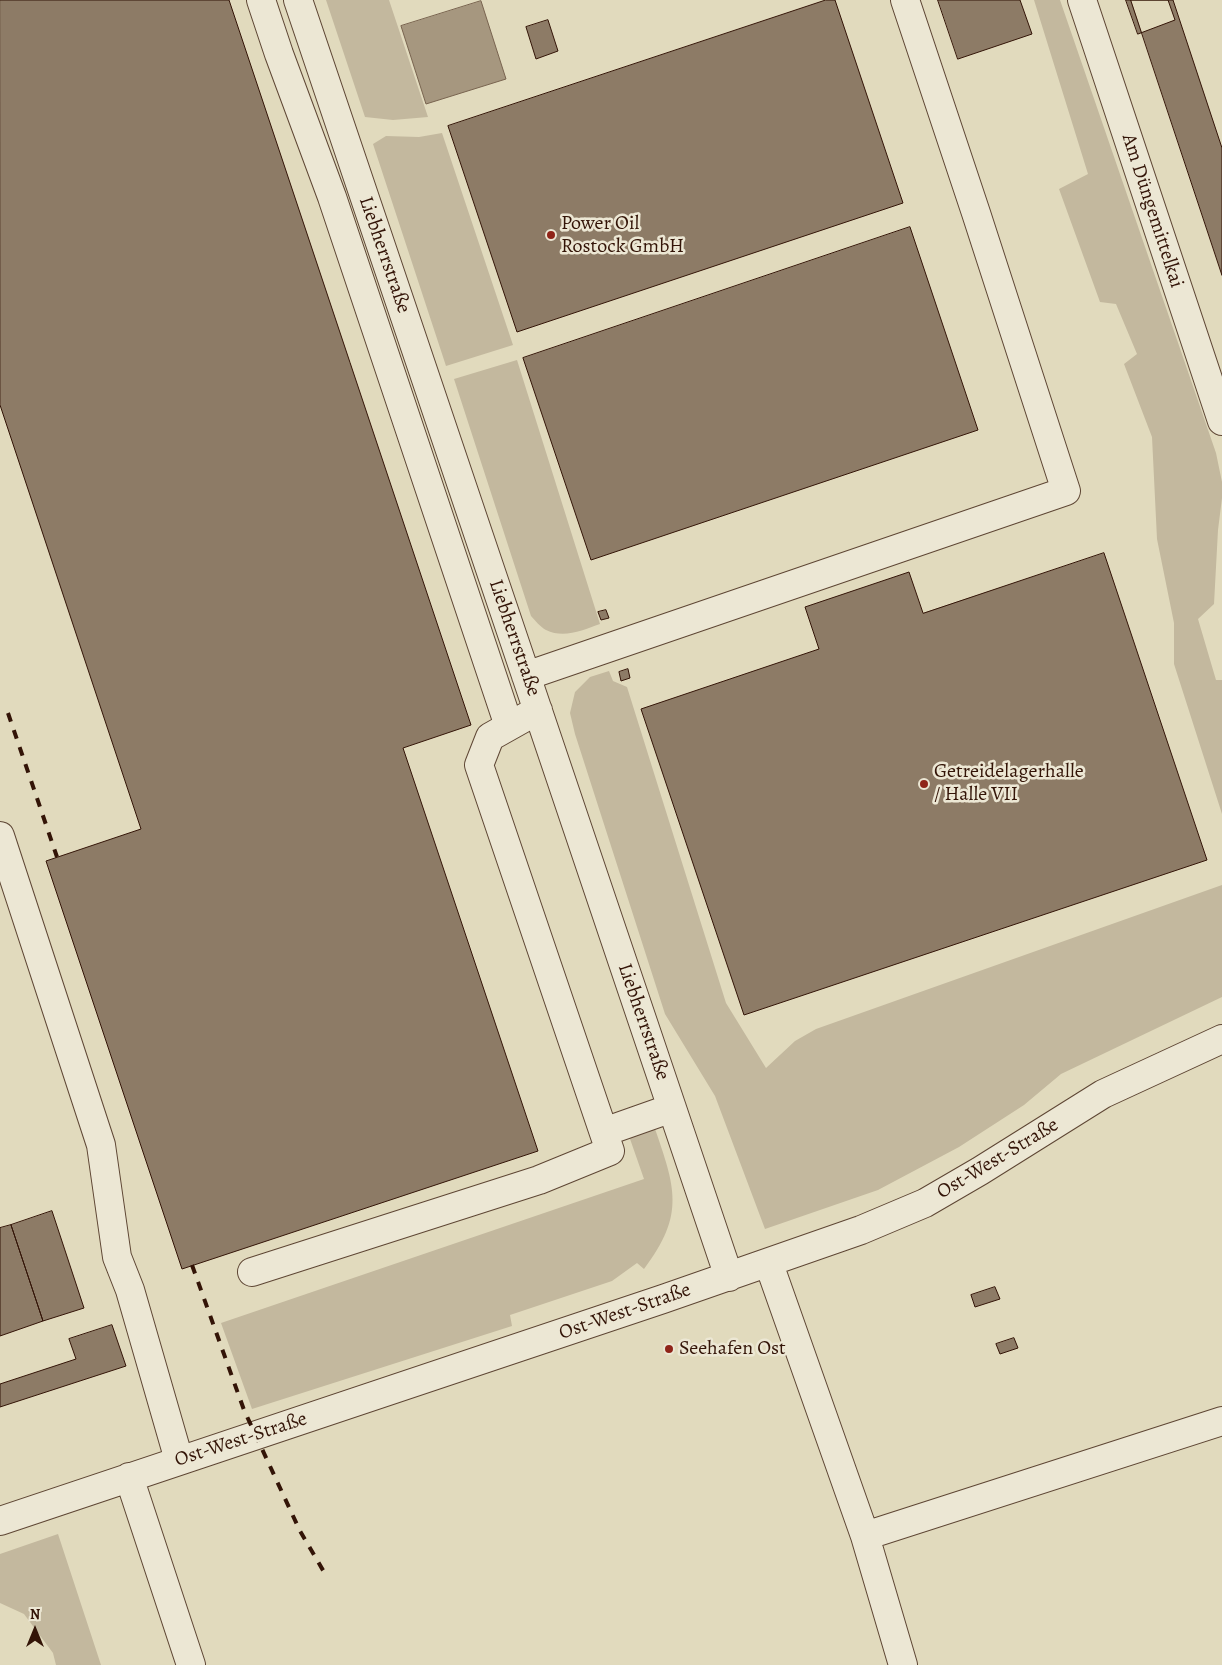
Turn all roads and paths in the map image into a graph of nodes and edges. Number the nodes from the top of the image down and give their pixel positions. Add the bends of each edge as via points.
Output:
1 (261, 0) edge
2 (298, 0) edge
3 (904, 0) edge
4 (1082, 0) edge
5 (312, 42) junction
6 (279, 54) junction
7 (426, 379) junction
8 (397, 391) junction
9 (1222, 422) edge
10 (526, 676) junction
11 (538, 710) junction
12 (509, 726) junction
13 (0, 836) edge
14 (1222, 1039) edge
15 (672, 1108) junction
16 (604, 1132) junction
17 (769, 1264) junction
18 (252, 1272) dead end
19 (729, 1277) junction
20 (1222, 1421) edge
21 (179, 1460) junction
22 (129, 1477) junction
23 (0, 1521) edge
24 (865, 1536) junction
25 (191, 1665) edge
26 (903, 1665) edge

1 - 6 street
2 - 5 street, Liebherrstraße
3 - 10 street via 1066,491
4 - 9 street, Am Düngemittelkai
5 - 6 street
5 - 7 street, Liebherrstraße
6 - 8 street via 332,197
7 - 8 street
7 - 10 street, Liebherrstraße
8 - 12 street
10 - 11 street, Liebherrstraße
11 - 12 street
11 - 15 street, Liebherrstraße
12 - 16 street via 490,737 479,765
13 - 21 street via 101,1145 118,1257
14 - 17 street, Ost-West-Straße via 1103,1094 925,1203
15 - 16 street
15 - 19 street, Liebherrstraße
16 - 18 street via 610,1150 539,1180
17 - 19 street, Ost-West-Straße
17 - 24 street
19 - 21 street, Ost-West-Straße
20 - 24 street
21 - 22 street, Ost-West-Straße
22 - 23 street, Ost-West-Straße
22 - 25 street
24 - 26 street

